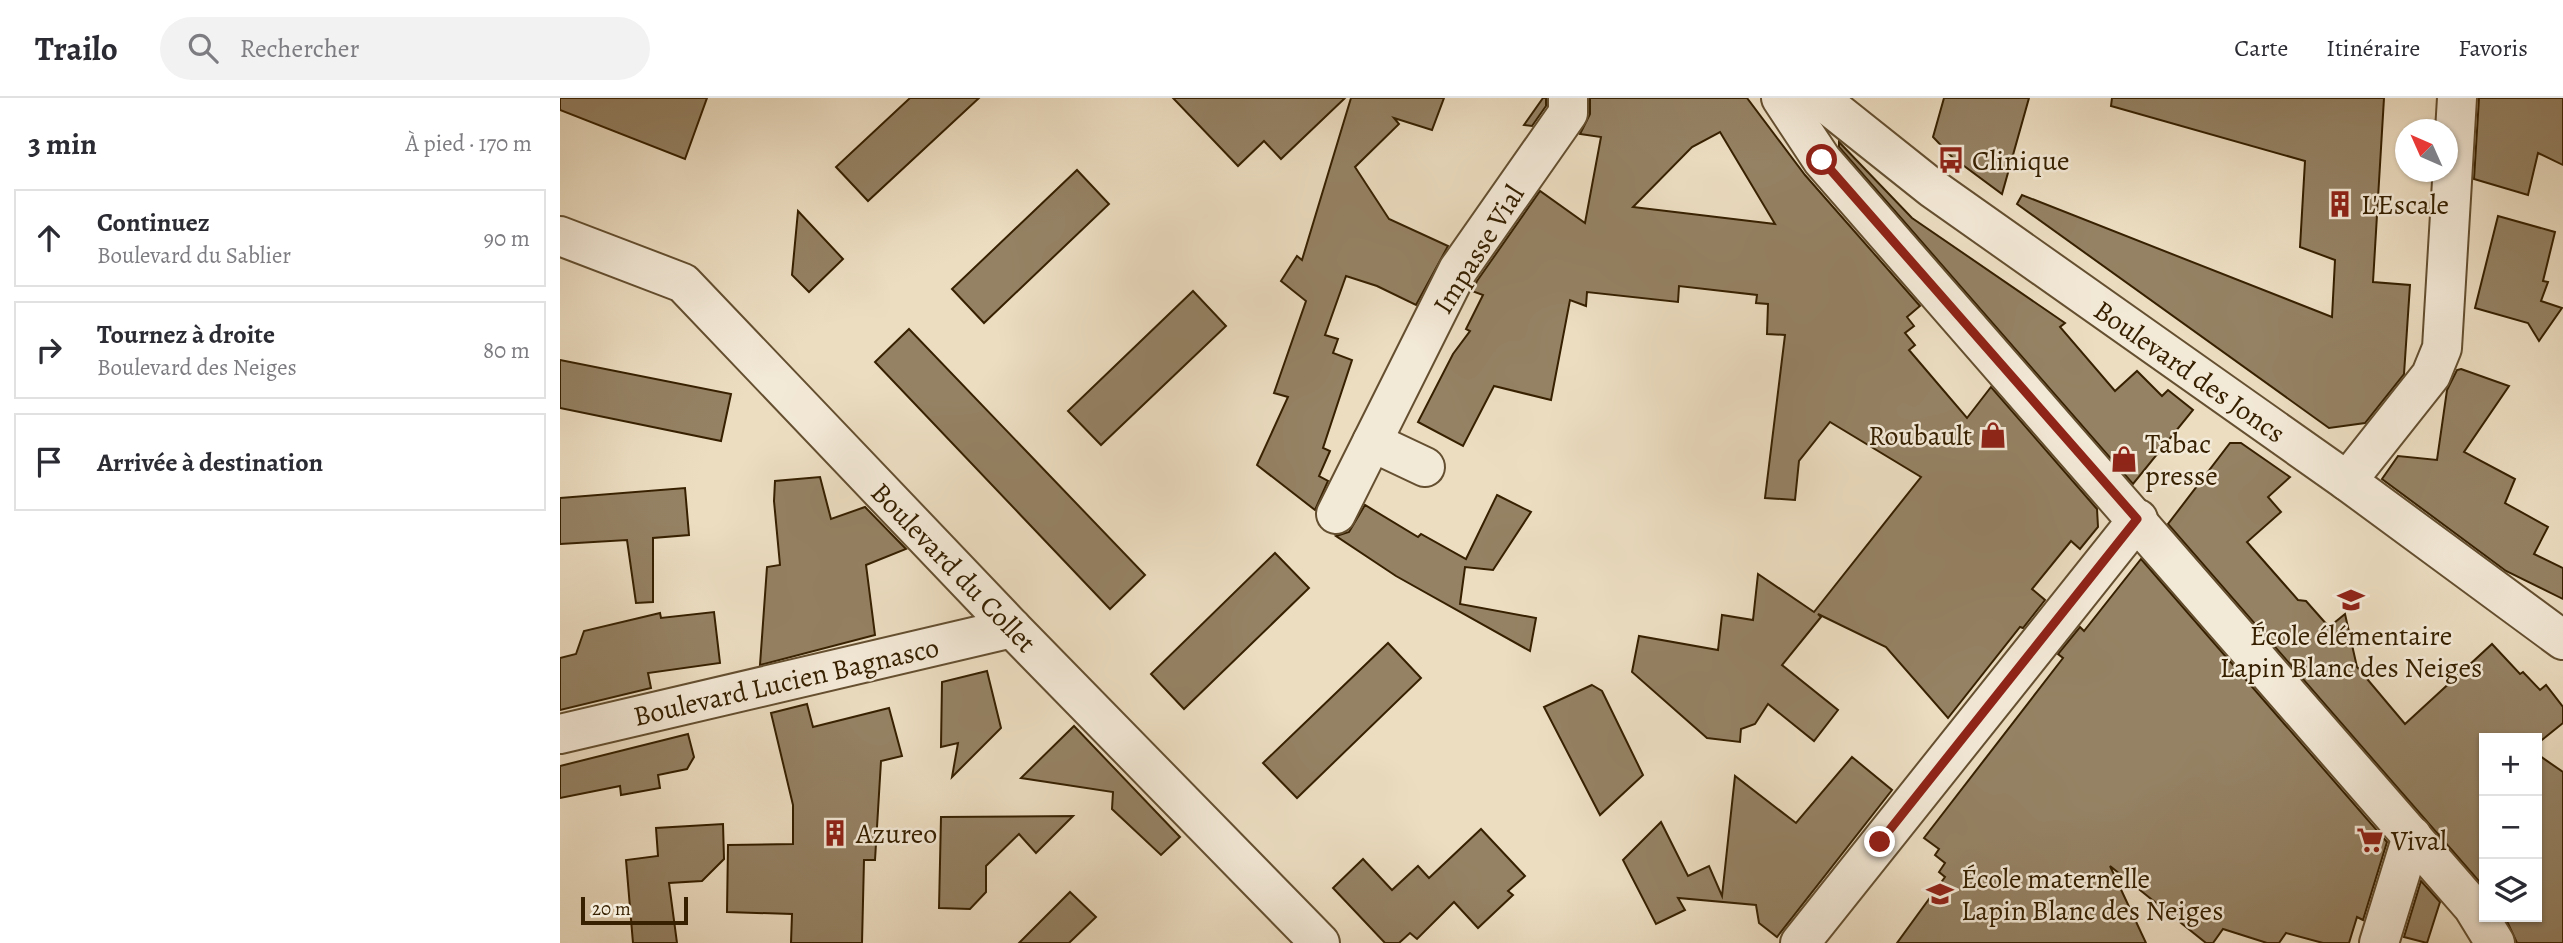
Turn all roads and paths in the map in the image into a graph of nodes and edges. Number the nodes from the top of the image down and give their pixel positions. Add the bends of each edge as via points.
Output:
1 (1568, 98) edge
2 (1782, 98) edge
3 (1819, 98) edge
4 (2456, 98) edge
5 (560, 236) edge
6 (1372, 442) junction
7 (1426, 467) dead end
8 (2347, 481) junction
9 (1336, 514) dead end
10 (2137, 519) junction
11 (1012, 628) junction
12 (2563, 640) edge
13 (560, 734) edge
14 (2412, 836) junction
15 (1320, 943) edge
16 (1800, 943) edge
17 (2379, 943) edge
18 (2495, 943) edge

1 - 6 street, Impasse Vial via 1568,113 1458,270
2 - 10 street via 1822,160
3 - 8 street, Boulevard des Joncs via 1932,188
4 - 8 street via 2442,348 2431,375 2408,408
5 - 11 street, Boulevard du Collet via 683,283
6 - 7 street
6 - 9 street, Impasse Vial
8 - 12 street, Boulevard des Joncs
10 - 14 street
10 - 16 street
11 - 13 street, Boulevard Lucien Bagnasco
11 - 15 street, Boulevard du Collet
14 - 17 street
14 - 18 street via 2473,907

